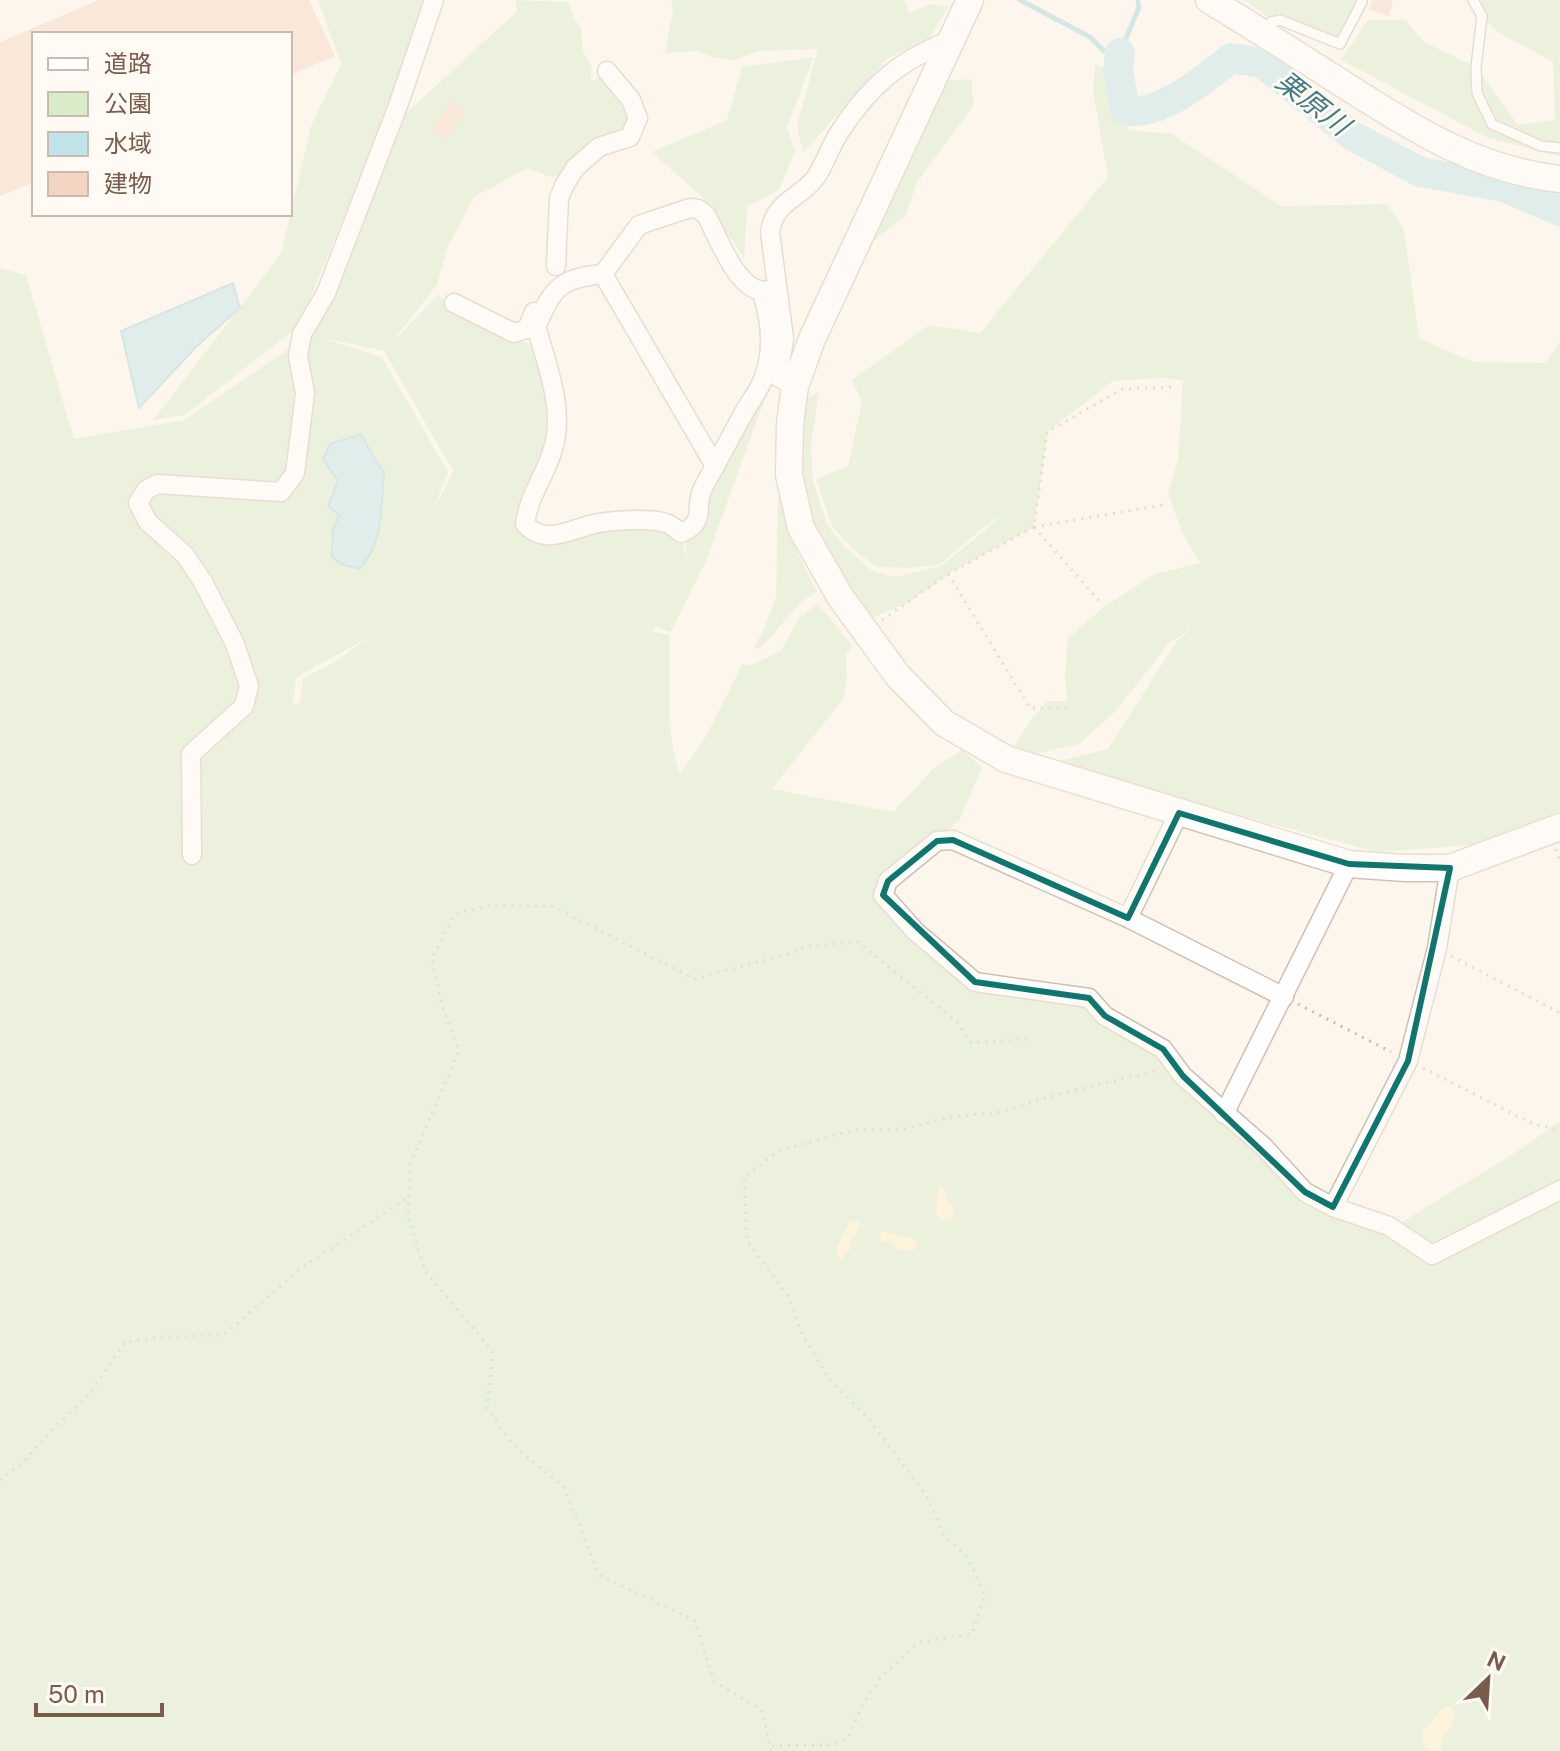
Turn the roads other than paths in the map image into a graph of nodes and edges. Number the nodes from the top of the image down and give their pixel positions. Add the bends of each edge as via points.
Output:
1 (434, 0) edge
2 (970, 0) edge
3 (1209, 0) edge
4 (1473, 0) edge
5 (1362, 2) dead end
6 (1263, 34) junction
7 (951, 40) junction
8 (607, 71) dead end
9 (1560, 148) edge
10 (1560, 179) edge
11 (569, 225) dead end
12 (556, 266) junction
13 (603, 274) junction
14 (770, 290) junction
15 (454, 303) dead end
16 (535, 322) junction
17 (795, 386) junction
18 (715, 466) junction
19 (1179, 813) junction
20 (1560, 827) edge
21 (192, 855) dead end
22 (1349, 864) junction
23 (1450, 868) junction
24 (1128, 918) junction
25 (1284, 997) junction
26 (1224, 1114) junction
27 (1560, 1190) edge
28 (1333, 1207) junction

1 - 21 street via 326,293 302,334 298,356 305,393 295,473 281,492 157,484 138,503 148,522 185,555 203,582 235,644 249,686 244,706 191,754
2 - 7 street
3 - 6 street
4 - 9 lane via 1482,16 1477,93 1492,124 1541,146
5 - 6 lane via 1340,44 1280,20 1271,22
6 - 10 street via 1423,135 1477,160
7 - 14 street via 879,81 838,134 817,175 778,210 770,232
7 - 17 street
8 - 12 street via 631,100 638,118 630,137 599,147 564,186
11 - 12 street via 565,251
12 - 16 street via 537,299
13 - 14 street via 639,225 690,208 706,215 739,278 750,288
13 - 16 street via 567,280
13 - 18 street
14 - 17 street via 784,339 778,377
14 - 18 street via 768,364 762,384
15 - 16 street via 514,333
16 - 18 street via 558,417 553,449 527,505 525,524 531,530 560,536 593,524 654,520 681,533 693,528 699,517 698,498
17 - 19 street via 789,475 801,528 841,598 898,676 944,723 1006,759
19 - 22 street
19 - 24 street
20 - 23 street
22 - 23 street
22 - 25 street
23 - 28 street via 1437,948 1408,1061
24 - 25 street
24 - 26 street via 953,840 937,841 888,881 883,895 915,931 975,982 1089,998 1105,1016 1163,1049
25 - 26 street
26 - 28 street via 1305,1192
27 - 28 street via 1432,1255 1389,1226

